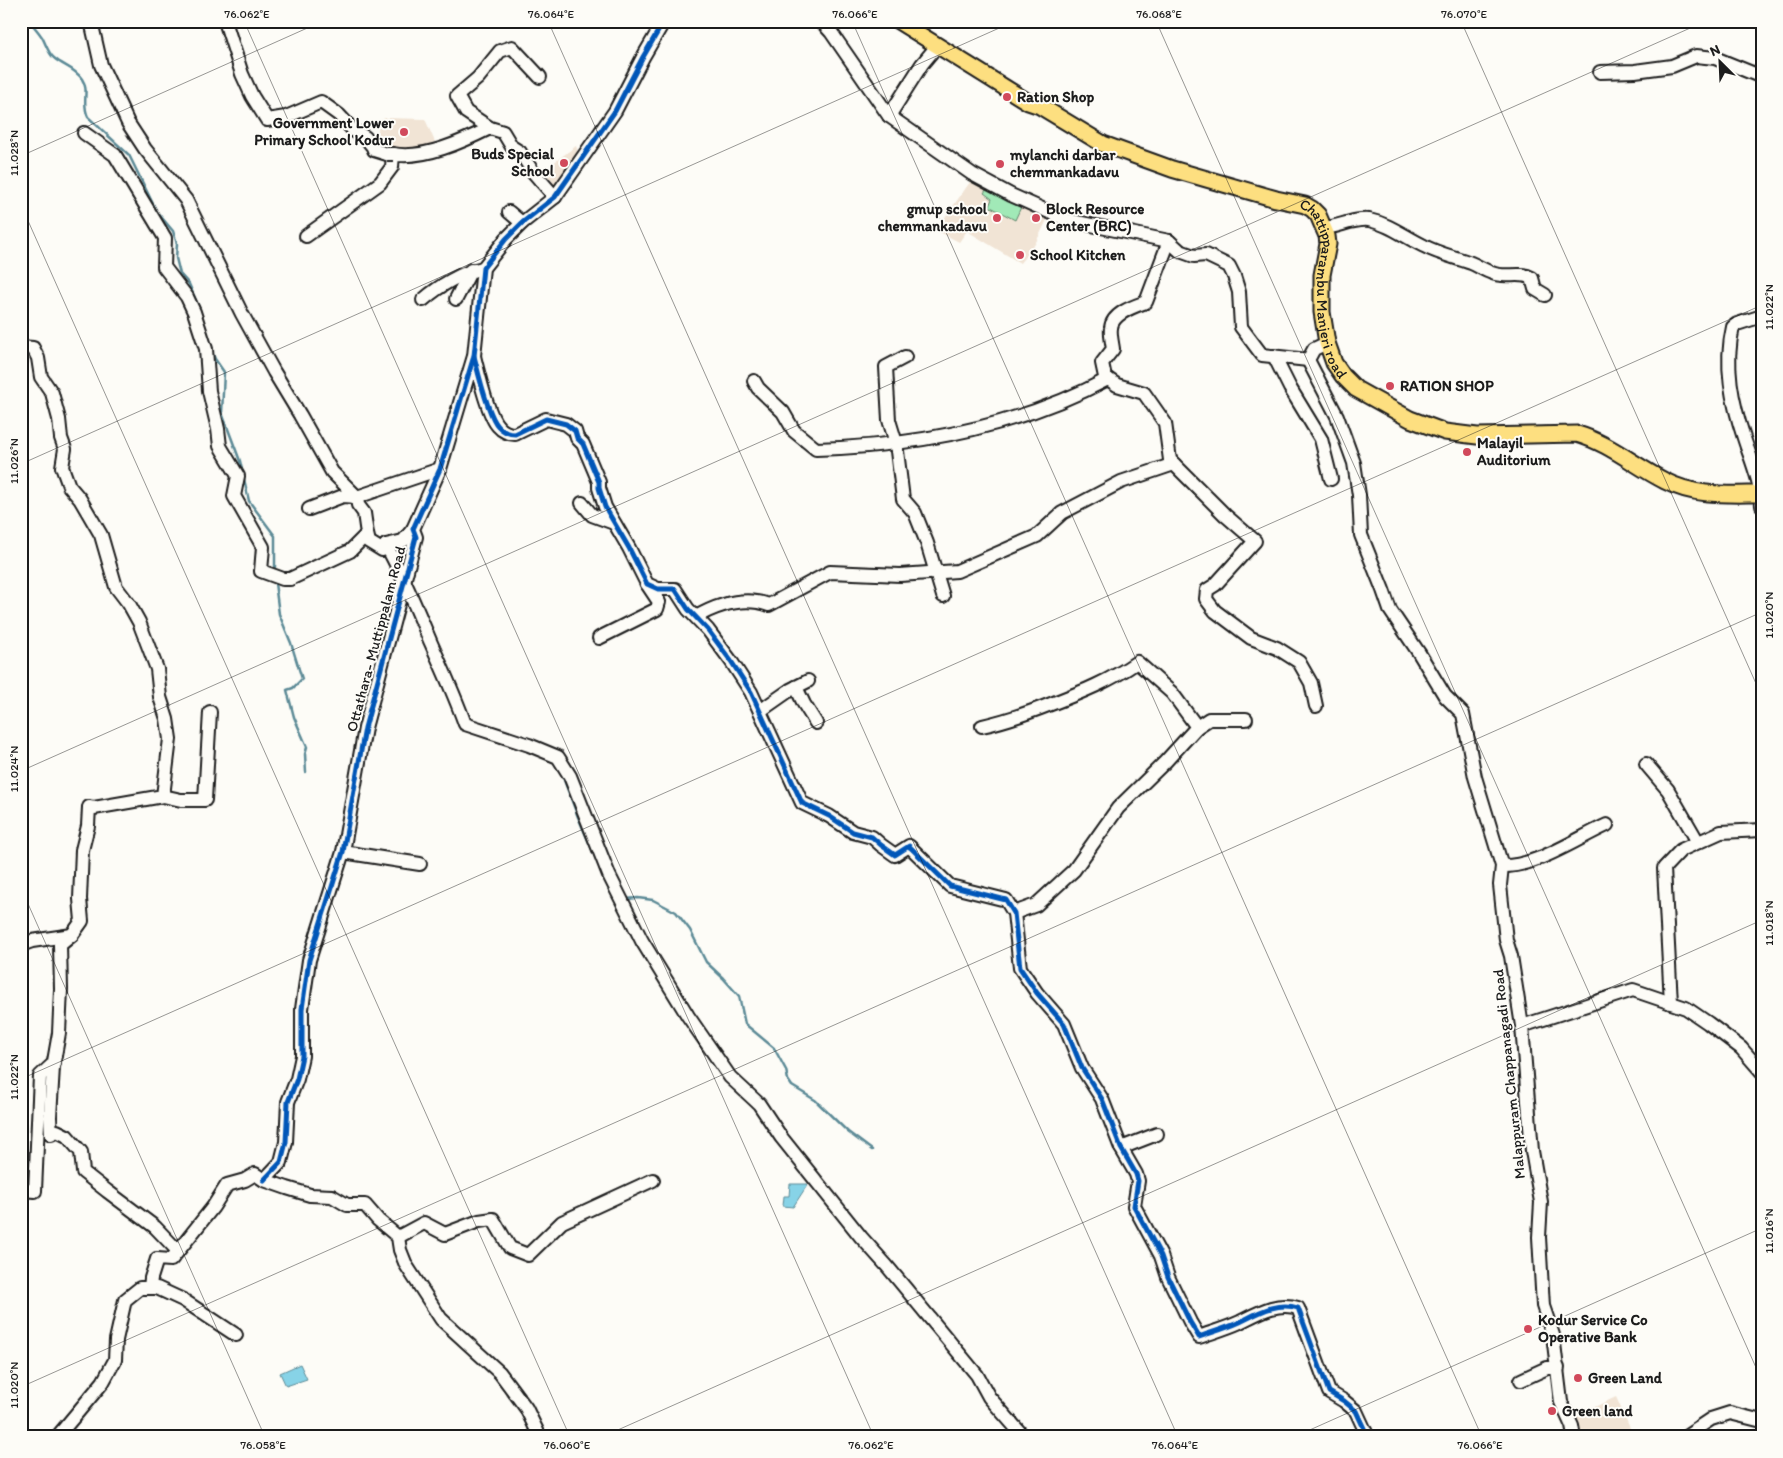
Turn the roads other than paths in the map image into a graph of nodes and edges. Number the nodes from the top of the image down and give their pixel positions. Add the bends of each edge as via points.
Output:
1 (91, 21) edge
2 (225, 21) edge
3 (664, 21) edge
4 (821, 21) edge
5 (898, 21) edge
6 (937, 46) junction
7 (1600, 72) dead end
8 (540, 77) dead end
9 (1762, 77) edge
10 (889, 116) junction
11 (490, 128) junction
12 (84, 133) dead end
13 (392, 154) junction
14 (555, 197) junction
15 (509, 212) dead end
16 (522, 223) junction
17 (1324, 228) junction
18 (306, 236) dead end
19 (1169, 241) junction
20 (477, 269) junction
21 (1545, 295) dead end
22 (456, 299) dead end
23 (423, 300) dead end
24 (1762, 316) edge
25 (1327, 343) junction
26 (21, 347) edge
27 (474, 356) junction
28 (1274, 356) junction
29 (905, 357) dead end
30 (1308, 360) junction
31 (1108, 379) junction
32 (754, 381) dead end
33 (896, 443) junction
34 (1174, 464) junction
35 (440, 469) junction
36 (1331, 479) dead end
37 (1761, 494) edge
38 (357, 497) junction
39 (582, 503) dead end
40 (1762, 506) edge
41 (309, 509) dead end
42 (614, 523) junction
43 (413, 529) junction
44 (367, 534) junction
45 (386, 545) junction
46 (935, 573) junction
47 (404, 581) junction
48 (647, 584) junction
49 (943, 596) dead end
50 (696, 617) junction
51 (599, 638) dead end
52 (808, 681) dead end
53 (796, 687) junction
54 (1316, 706) dead end
55 (760, 711) junction
56 (210, 712) dead end
57 (1246, 719) dead end
58 (816, 723) dead end
59 (982, 726) dead end
60 (1197, 727) junction
61 (1646, 764) dead end
62 (163, 796) junction
63 (1607, 825) dead end
64 (1762, 830) edge
65 (1698, 842) junction
66 (343, 852) junction
67 (420, 864) dead end
68 (1502, 866) junction
69 (1014, 914) junction
70 (72, 935) junction
71 (21, 945) edge
72 (1672, 1002) junction
73 (1522, 1026) junction
74 (54, 1063) junction
75 (1762, 1072) edge
76 (1157, 1134) dead end
77 (1121, 1148) junction
78 (264, 1180) junction
79 (653, 1180) dead end
80 (21, 1190) edge
81 (398, 1237) junction
82 (177, 1250) dead end
83 (150, 1288) junction
84 (236, 1335) dead end
85 (1558, 1368) junction
86 (1521, 1380) dead end
87 (1762, 1421) edge
88 (57, 1437) edge
89 (540, 1437) edge
90 (1024, 1437) edge
91 (1368, 1437) edge
92 (1574, 1437) edge
93 (1684, 1437) edge

1 - 38 street via 101,65 128,123 186,200 274,372 332,472
2 - 13 street via 242,74 268,120 286,117 321,102 365,137 374,150
3 - 14 street via 615,111
4 - 10 street
5 - 6 main road, Chattipparambu Manjeri road
6 - 10 street
6 - 17 main road, Chattipparambu Manjeri road via 1103,144 1199,177 1305,205 1318,215
7 - 9 street via 1672,66 1696,56 1714,58
8 - 11 street via 512,47 500,51 478,78 456,96 466,112
10 - 19 street via 972,174 1067,220
11 - 13 street via 454,145 405,156
11 - 14 street via 503,132
12 - 44 street via 116,156 165,238 164,267 187,297 206,349 209,391 220,446 238,476 234,496 263,546 261,571 290,579 350,551
13 - 18 street via 392,167 380,183
14 - 16 street
15 - 16 street
16 - 20 street
17 - 21 street via 1350,220 1386,224 1425,247 1500,276 1524,274 1532,278 1535,289
17 - 25 main road, Chattipparambu Manjeri road via 1328,244 1322,275 1322,312
19 - 28 street via 1180,251 1194,256 1206,254 1228,266 1239,292 1241,327 1262,354
19 - 31 street via 1146,302 1126,309 1113,322 1113,349 1102,363
20 - 22 street
20 - 23 street
20 - 27 street, Ottathara- Muttippalam Road
24 - 37 street via 1733,327 1728,362 1734,408
25 - 30 street via 1314,349
25 - 37 main road, Chattipparambu Manjeri road via 1334,363 1356,388 1410,419 1445,432 1476,436 1577,434 1592,438 1666,482 1700,493
26 - 62 street via 33,348 38,358 40,377 52,393 59,419 65,449 62,467 69,486 101,535 116,587 139,622 157,669 170,739
27 - 35 street, Ottathara- Muttippalam Road
27 - 42 street via 497,426 515,434 546,419 566,424 575,431
28 - 30 street
28 - 36 street via 1321,439
29 - 33 street via 886,367 889,420
30 - 68 street, Malappuram Chappanagadi Road via 1336,416 1354,462 1361,535 1390,610 1445,696 1463,714 1475,777
31 - 33 street via 1076,396 1007,420 918,441
31 - 34 street via 1144,393 1165,423 1170,460
32 - 33 street via 783,412 794,431 816,449
33 - 46 street via 903,499 915,513
34 - 46 street via 1121,482 1062,513 1037,536 957,572
34 - 54 street via 1254,541 1207,590 1206,599 1214,611 1251,638 1277,648 1299,662 1311,683
35 - 38 street
35 - 43 street, Ottathara- Muttippalam Road
37 - 40 street
38 - 41 street via 343,496
38 - 44 street via 364,513
39 - 42 street via 592,515
42 - 48 street
43 - 45 street via 403,541
43 - 47 street, Ottathara- Muttippalam Road via 416,537
44 - 45 street via 369,542 382,550
45 - 47 street
46 - 49 street
46 - 50 street via 830,572 769,605 757,600 738,600
47 - 66 street, Ottathara- Muttippalam Road via 365,728
47 - 90 street via 465,724 558,757 570,776 609,875 642,941 693,1024 730,1077 759,1104 781,1137 978,1375 989,1397
48 - 50 street via 658,589 675,589
48 - 51 street via 659,602 657,609
50 - 55 street via 732,661
52 - 53 street
53 - 55 street
53 - 58 street
55 - 69 street via 802,803 853,832 872,837 894,855 909,846 950,886 1006,900
56 - 62 street via 205,800
57 - 60 street via 1210,719
59 - 60 street via 1075,695 1117,676 1137,662 1172,693
60 - 69 street via 1118,808 1074,870 1036,905
61 - 65 street via 1668,790
62 - 70 street via 89,807 82,850 82,921
63 - 68 street via 1544,855 1514,866
64 - 65 street via 1721,832
65 - 72 street via 1680,850 1664,868
66 - 67 street
66 - 78 street, Ottathara- Muttippalam Road via 309,960 302,1009 302,1056 298,1080 288,1102 286,1142 281,1162
68 - 73 street, Malappuram Chappanagadi Road via 1500,885 1506,940
69 - 77 street via 1020,968 1064,1024 1082,1068 1102,1099
70 - 71 street
70 - 74 street via 60,945 59,1033
72 - 73 street via 1633,990
72 - 75 street via 1686,1008 1741,1048
73 - 85 street, Malappuram Chappanagadi Road via 1532,1150 1541,1202 1538,1237 1543,1306 1553,1335
74 - 80 street via 40,1076 35,1191
74 - 82 street via 51,1134 57,1131 67,1136 81,1152 83,1172 155,1227
76 - 77 street
77 - 91 street via 1138,1181 1134,1206 1199,1337 1271,1308 1289,1305 1298,1308 1329,1392 1356,1412
78 - 81 street via 310,1195 332,1196 347,1205 365,1205
78 - 83 street via 255,1174 227,1185 172,1260 158,1260
79 - 81 street via 562,1222 528,1255 510,1248 493,1219 445,1234 424,1224
81 - 89 street via 406,1265 441,1320 500,1373 526,1408
83 - 84 street via 183,1300
83 - 88 street via 140,1288 125,1300 115,1360 103,1382
85 - 86 street via 1547,1368
85 - 92 street, Malappuram Chappanagadi Road via 1561,1402
87 - 93 street via 1730,1412 1711,1419

